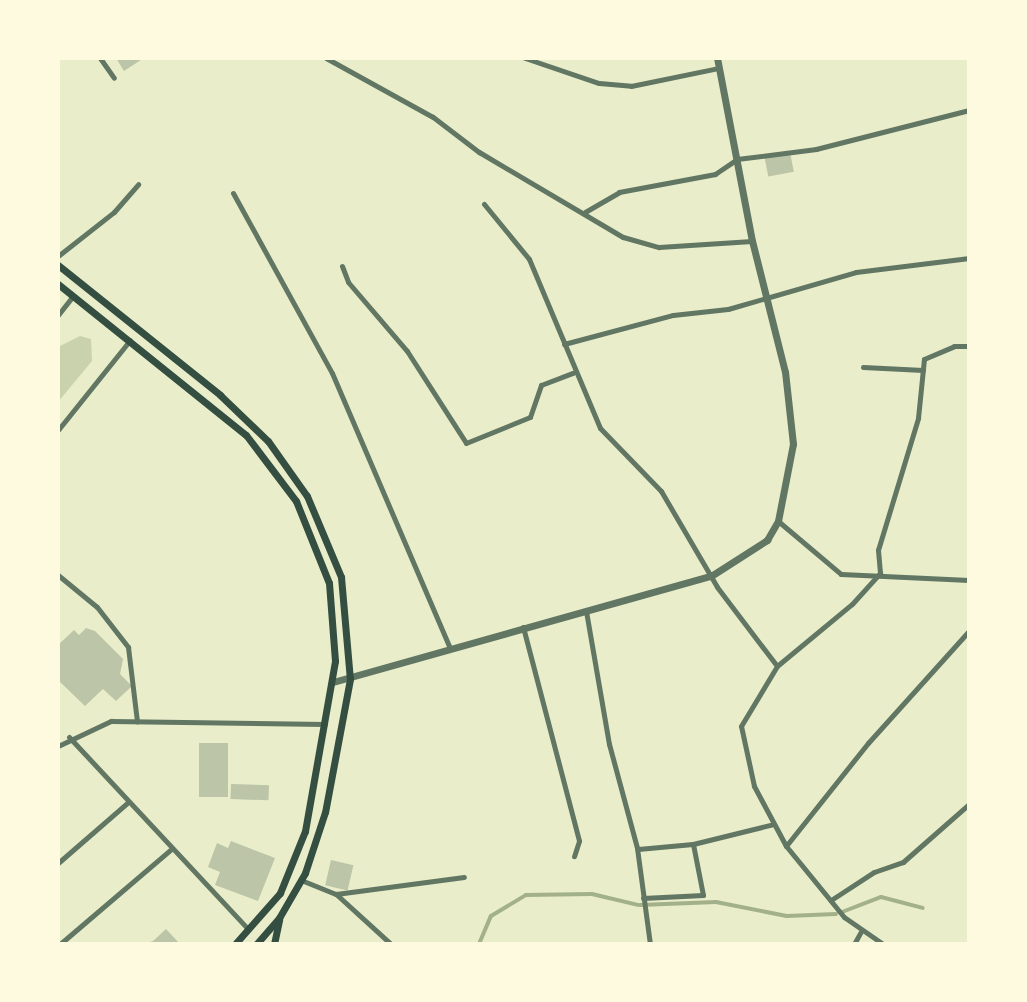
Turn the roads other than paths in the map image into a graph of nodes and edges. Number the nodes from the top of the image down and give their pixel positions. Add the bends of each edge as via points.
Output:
1 (100, 58) edge
2 (326, 58) edge
3 (525, 58) edge
4 (717, 58) edge
5 (719, 68) junction
6 (114, 78) dead end
7 (969, 110) edge
8 (737, 159) junction
9 (138, 184) dead end
10 (233, 193) dead end
11 (484, 204) dead end
12 (585, 212) junction
13 (752, 241) junction
14 (58, 256) edge
15 (969, 258) edge
16 (58, 265) edge
17 (342, 266) dead end
18 (58, 284) edge
19 (768, 294) junction
20 (73, 296) junction
21 (58, 315) edge
22 (131, 340) junction
23 (564, 344) junction
24 (969, 346) edge
25 (863, 367) dead end
26 (923, 370) junction
27 (573, 373) junction
28 (58, 430) edge
29 (778, 521) junction
30 (880, 573) junction
31 (58, 575) edge
32 (711, 576) junction
33 (969, 580) edge
34 (586, 610) junction
35 (523, 626) junction
36 (969, 631) edge
37 (450, 648) junction
38 (777, 666) junction
39 (350, 679) junction
40 (333, 682) junction
41 (137, 721) junction
42 (326, 724) junction
43 (69, 737) junction
44 (58, 746) edge
45 (127, 803) junction
46 (969, 804) edge
47 (774, 824) junction
48 (693, 844) junction
49 (786, 846) junction
50 (637, 848) junction
51 (170, 850) junction
52 (574, 856) dead end
53 (58, 863) edge
54 (464, 877) dead end
55 (301, 880) junction
56 (336, 894) junction
57 (643, 898) junction
58 (831, 900) junction
59 (279, 918) junction
60 (249, 931) junction
61 (860, 933) junction
62 (236, 943) edge
63 (60, 944) edge
64 (256, 944) edge
65 (274, 944) edge
66 (391, 944) edge
67 (650, 944) edge
68 (854, 944) edge
69 (883, 944) edge

1 - 6 street
2 - 12 street via 408,101 479,152
3 - 5 street via 599,83 631,86
4 - 5 street
5 - 8 street
7 - 8 street via 816,149
8 - 12 street via 715,174 619,192
8 - 13 street
9 - 14 street via 114,212
10 - 37 street via 332,373
11 - 23 street via 529,259
12 - 13 street via 623,237 659,247
13 - 19 street
15 - 19 street via 856,272
16 - 39 main road via 239,410 295,477 326,534 341,577
17 - 27 street via 348,282 407,351 466,443 530,417 541,385
18 - 20 main road
19 - 23 street via 728,309 673,315
19 - 29 street via 793,444
20 - 21 street
20 - 22 main road
22 - 28 street
22 - 40 main road via 246,435 296,501 329,583
23 - 27 street
24 - 26 street via 954,346 924,359
25 - 26 street
26 - 30 street via 927,374 918,418 878,550
27 - 32 street via 600,428 661,491
29 - 30 street via 841,574
29 - 32 street via 767,540 746,558
30 - 33 street
30 - 38 street via 852,604
31 - 41 street via 97,607 128,647
32 - 34 street
32 - 38 street
34 - 35 street
34 - 50 street via 609,744
35 - 37 street
35 - 52 street via 579,841
36 - 49 street via 868,743
37 - 39 street
38 - 47 street via 741,726 754,786
39 - 40 street
39 - 55 main road via 319,834
40 - 42 main road
41 - 42 street
41 - 43 street via 99,723
42 - 60 main road via 299,854 280,893
43 - 44 street
43 - 45 street
45 - 51 street
45 - 53 street
46 - 58 street via 911,856
47 - 48 street
47 - 49 street
48 - 50 street
48 - 57 street via 703,895
49 - 58 street
50 - 57 street
51 - 60 street
51 - 63 street
54 - 56 street
55 - 56 street
55 - 59 main road
56 - 66 street
57 - 67 street
58 - 61 street
59 - 64 main road
59 - 65 main road
60 - 62 main road
61 - 68 street
61 - 69 street

